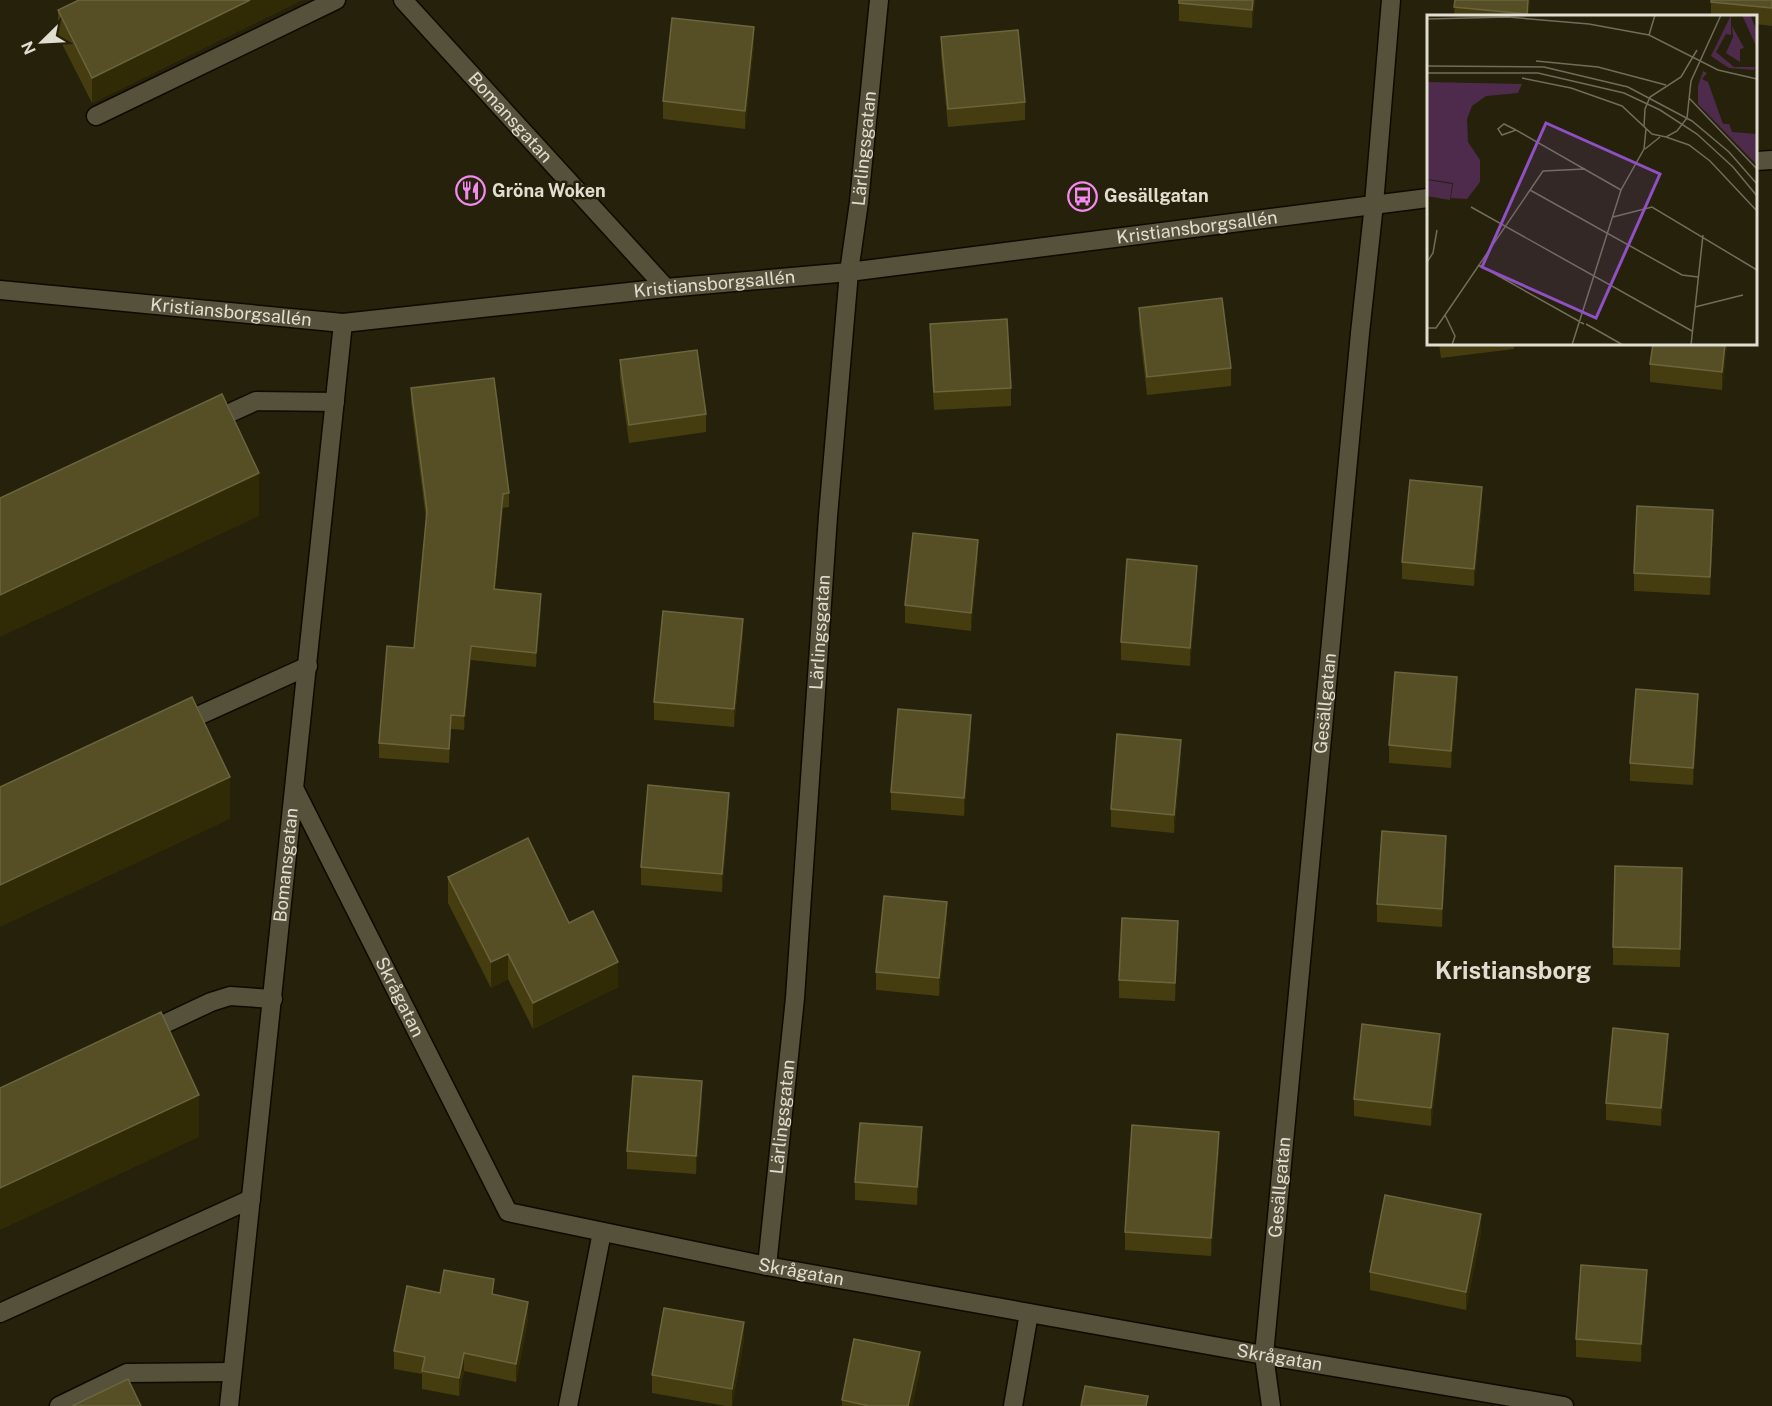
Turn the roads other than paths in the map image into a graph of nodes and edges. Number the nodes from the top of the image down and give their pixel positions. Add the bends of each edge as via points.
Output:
1 (336, 0) edge
2 (403, 0) edge
3 (879, 0) edge
4 (1391, 0) edge
5 (96, 116) dead end
6 (1772, 160) edge
7 (1757, 162) edge
8 (1427, 198) edge
9 (1374, 204) junction
10 (849, 272) junction
11 (666, 288) junction
12 (0, 290) edge
13 (344, 323) junction
14 (335, 402) junction
15 (192, 430) edge
16 (308, 666) junction
17 (159, 734) edge
18 (295, 790) junction
19 (273, 999) junction
20 (129, 1041) edge
21 (251, 1199) junction
22 (602, 1232) junction
23 (767, 1266) junction
24 (0, 1313) edge
25 (1029, 1313) junction
26 (1264, 1355) junction
27 (232, 1372) junction
28 (59, 1406) edge
29 (229, 1406) edge
30 (568, 1406) edge
31 (1013, 1406) edge
32 (1271, 1406) edge
33 (1564, 1406) edge

1 - 5 street
2 - 11 street, Bomansgatan
3 - 10 street, Lärlingsgatan
4 - 9 street, Gesällgatan
6 - 7 street
8 - 9 street, Kristiansborgsallén
9 - 10 street, Kristiansborgsallén
9 - 26 street, Gesällgatan
10 - 11 street, Kristiansborgsallén
10 - 23 street, Lärlingsgatan via 795,998
11 - 13 street, Kristiansborgsallén
12 - 13 street, Kristiansborgsallén
13 - 14 street, Bomansgatan
14 - 15 street via 256,401
14 - 16 street, Bomansgatan
16 - 17 street
16 - 18 street, Bomansgatan
18 - 19 street, Bomansgatan
18 - 22 street, Skrågatan via 508,1212
19 - 20 street via 230,996
19 - 21 street, Bomansgatan
21 - 24 street
21 - 27 street, Bomansgatan
22 - 23 street, Skrågatan
22 - 30 street
23 - 25 street, Skrågatan
25 - 26 street, Skrågatan
25 - 31 street
26 - 32 street, Gesällgatan
26 - 33 street, Skrågatan
27 - 28 street via 127,1373
27 - 29 street, Bomansgatan

